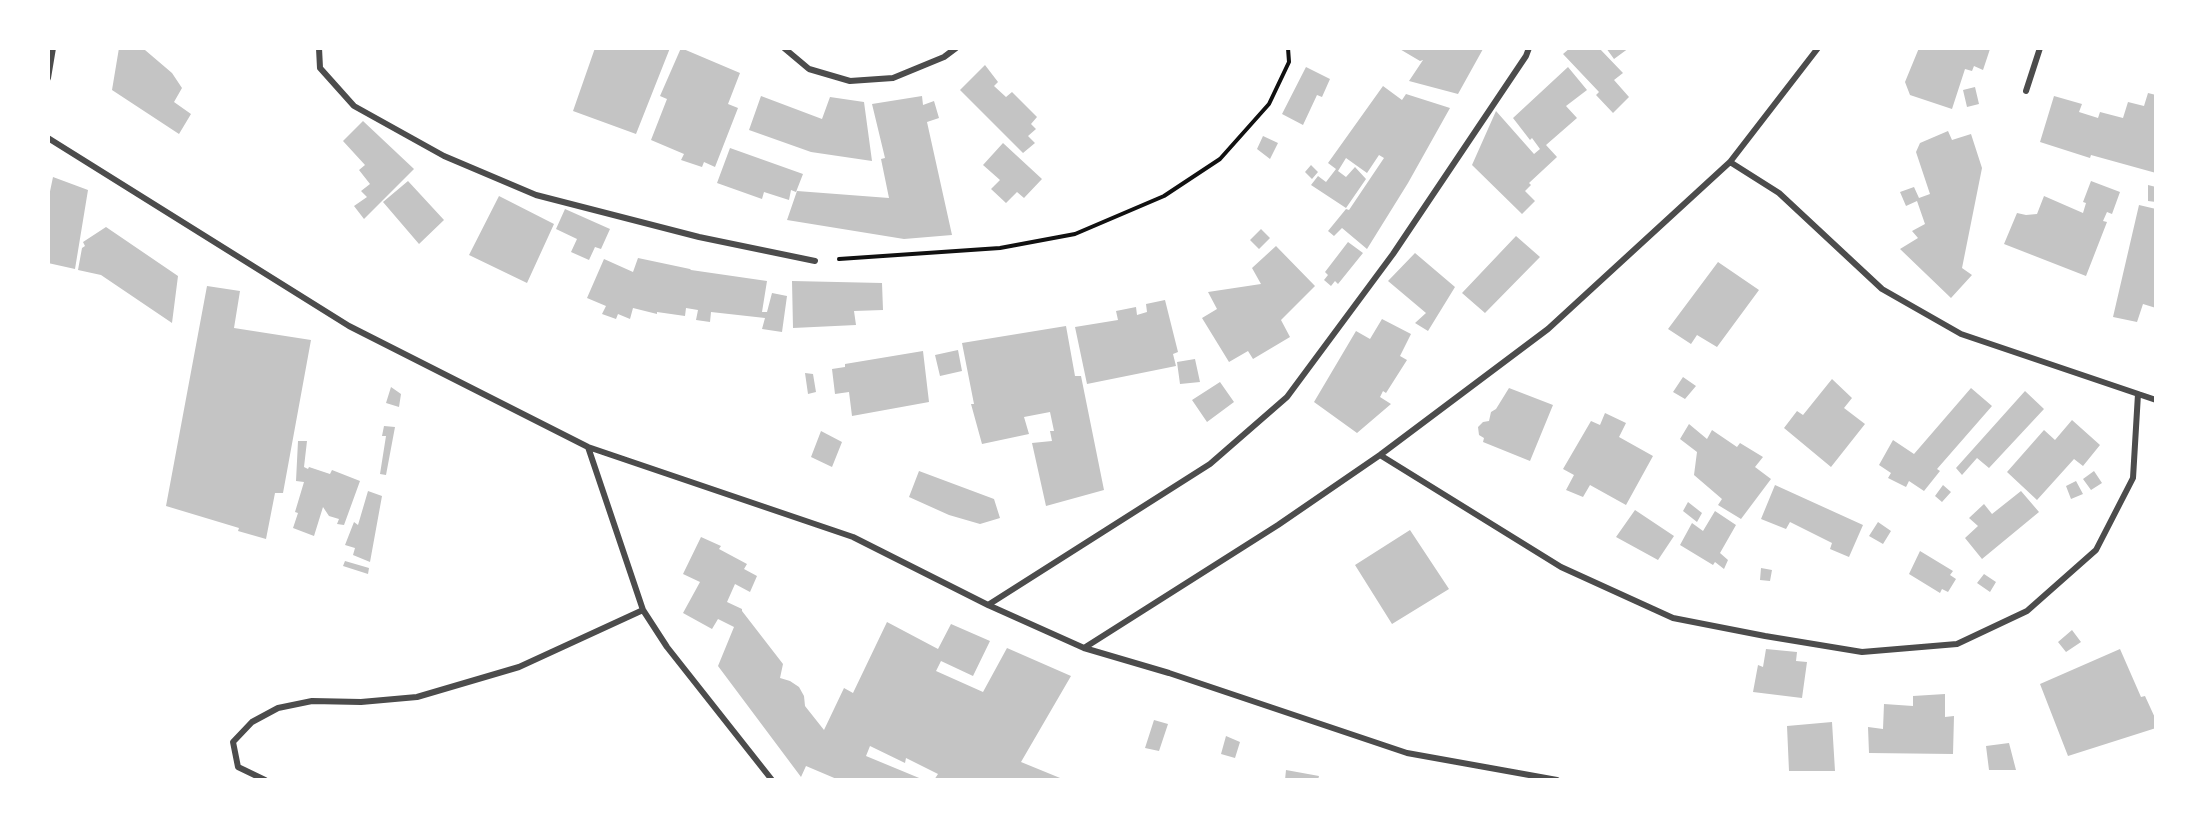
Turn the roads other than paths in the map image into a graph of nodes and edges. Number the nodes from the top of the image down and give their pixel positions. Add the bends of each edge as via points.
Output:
1 (53, 48) edge
2 (319, 48) edge
3 (784, 48) edge
4 (956, 48) edge
5 (1529, 48) edge
6 (1818, 48) edge
7 (2040, 48) edge
8 (48, 78) edge
9 (2026, 91) dead end
10 (48, 138) edge
11 (1730, 162) junction
12 (815, 261) road end
13 (2138, 394) junction
14 (2156, 400) edge
15 (588, 447) junction
16 (1380, 455) junction
17 (988, 605) junction
18 (643, 610) junction
19 (1084, 648) junction
20 (265, 780) edge
21 (772, 780) edge
22 (1557, 780) edge

1 - 8 street
2 - 12 street via 320,68 354,106 444,156 536,195 699,237
3 - 4 street via 809,69 850,81 893,78
5 - 17 street via 1393,254 1287,397 1210,464
6 - 11 street
7 - 9 street
10 - 15 street via 349,326
11 - 13 street via 1779,193 1882,289 1961,334
11 - 16 street via 1548,329
13 - 14 street
13 - 16 street via 2133,478 2096,550 2027,611 1958,644 1862,652 1673,618 1561,567
15 - 17 street via 853,537
15 - 18 street
16 - 19 street
17 - 19 street
18 - 20 street via 519,668 417,697 312,701 278,708 252,722 233,742 238,767
18 - 21 street
19 - 22 street via 1407,753

